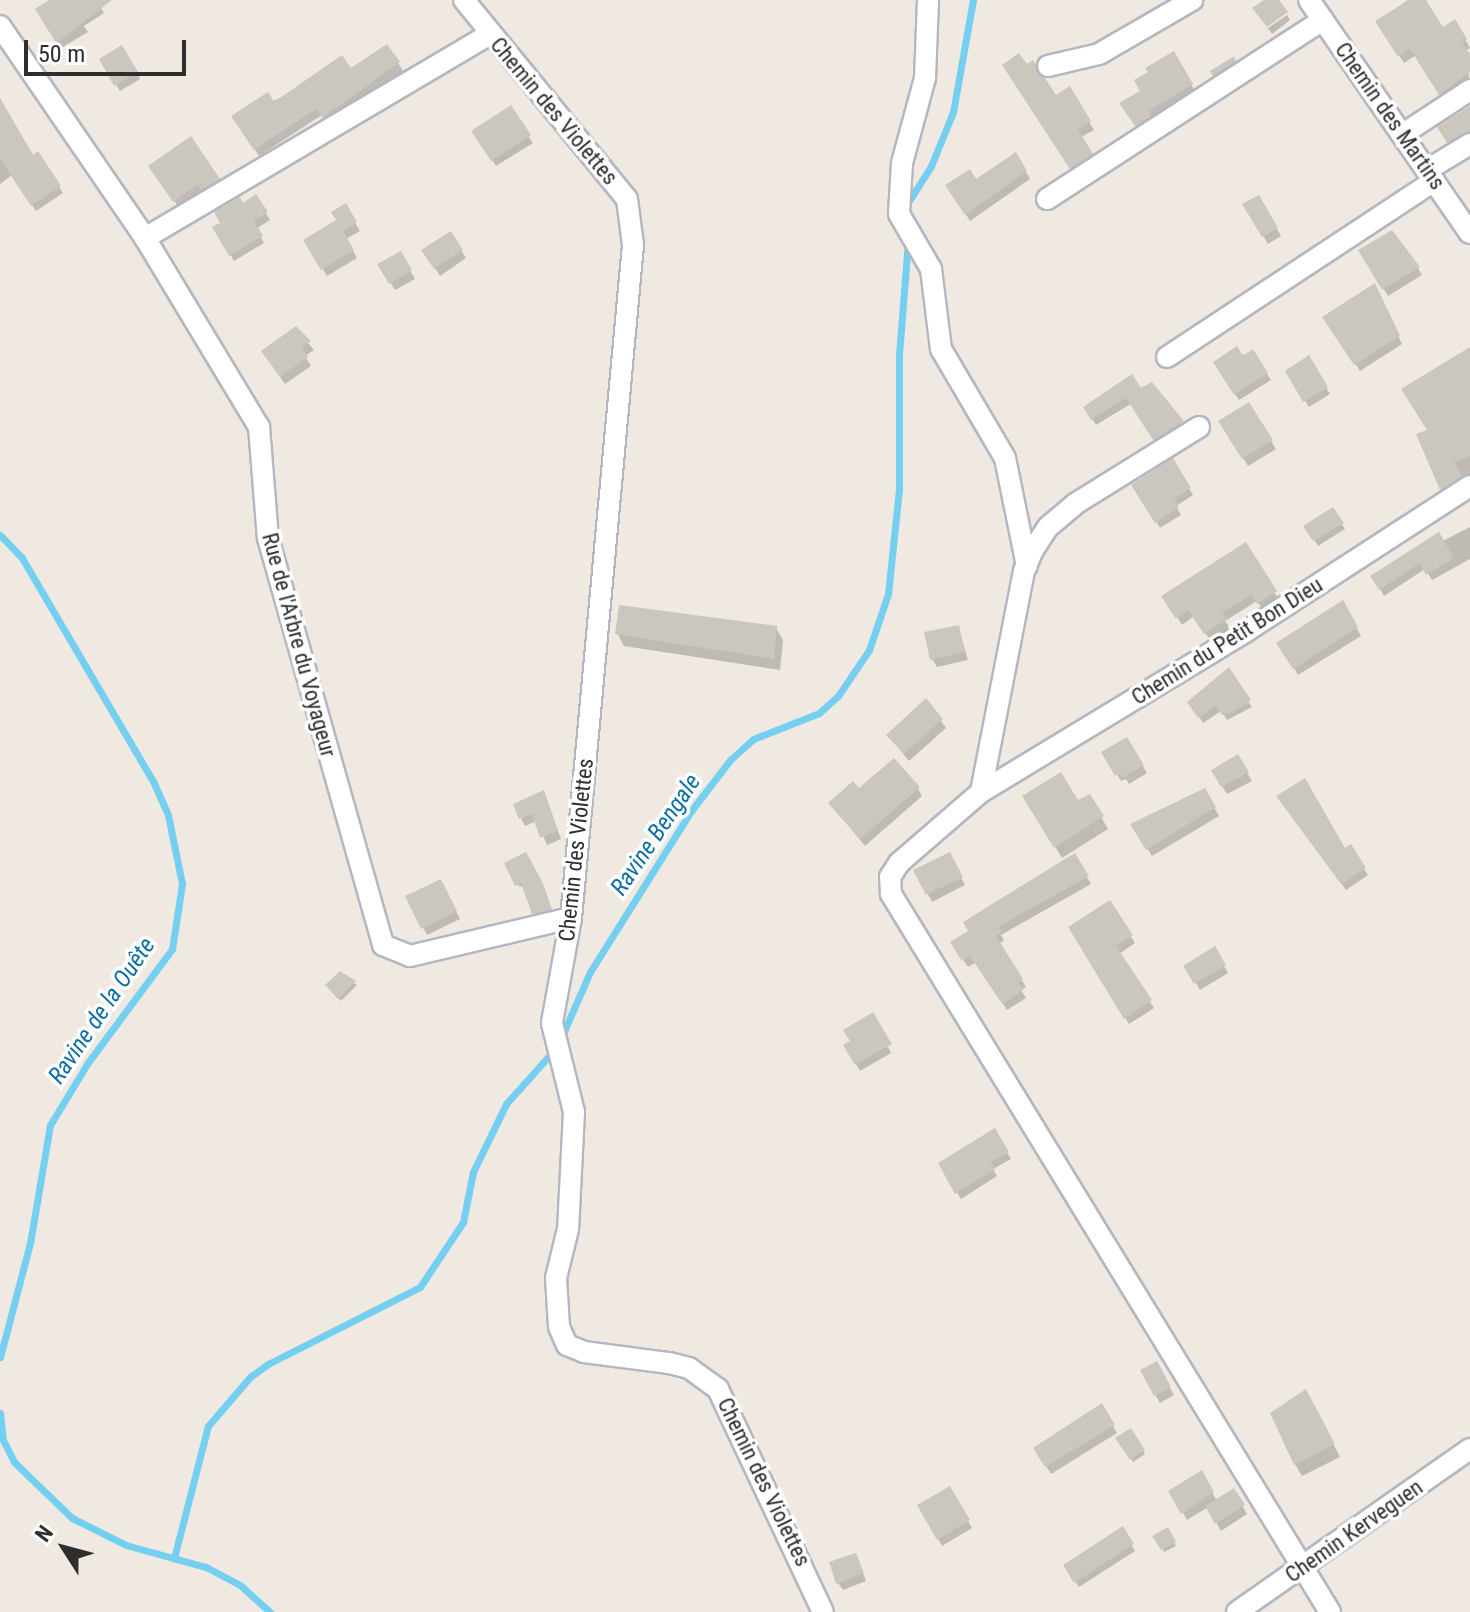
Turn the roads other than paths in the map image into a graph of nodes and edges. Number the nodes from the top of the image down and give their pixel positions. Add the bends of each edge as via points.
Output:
1 (464, 0) edge
2 (928, 0) edge
3 (1192, 0) edge
4 (1309, 0) edge
5 (1323, 20) junction
6 (0, 26) edge
7 (490, 34) junction
8 (1048, 66) dead end
9 (1470, 90) edge
10 (1403, 134) junction
11 (1470, 144) edge
12 (1431, 175) junction
13 (1047, 199) dead end
14 (1470, 233) edge
15 (145, 238) junction
16 (1167, 357) dead end
17 (1199, 427) dead end
18 (1470, 486) edge
19 (1027, 566) junction
20 (981, 792) junction
21 (571, 918) junction
22 (1470, 1449) edge
23 (1302, 1569) junction
24 (823, 1612) edge
25 (1237, 1612) edge
26 (1330, 1612) edge

1 - 7 street, Chemin des Violettes
2 - 19 street via 925,78 897,198 899,214 931,269 941,349 1005,458
3 - 8 street via 1099,54
4 - 5 street, Chemin des Martins
5 - 10 street, Chemin des Martins
5 - 13 street
6 - 15 street, Rue de l'Arbre du Voyageur
7 - 15 street
7 - 21 street, Chemin des Violettes via 627,199 633,245
9 - 10 street
10 - 12 street, Chemin des Martins
11 - 12 street
12 - 14 street, Chemin des Martins
12 - 16 street
15 - 21 street, Rue de l'Arbre du Voyageur via 259,427 268,538 383,945 410,956
17 - 19 street via 1075,504 1048,527
18 - 20 street, Chemin du Petit Bon Dieu via 1245,632
19 - 20 street
20 - 23 street, Chemin du Petit Bon Dieu via 899,863 890,877 891,894
21 - 24 street, Chemin des Violettes via 552,1023 574,1112 568,1229 556,1278 559,1327 567,1345 584,1352 689,1368 718,1389
22 - 23 street, Chemin Kerveguen
23 - 25 street, Chemin Kerveguen
23 - 26 street

